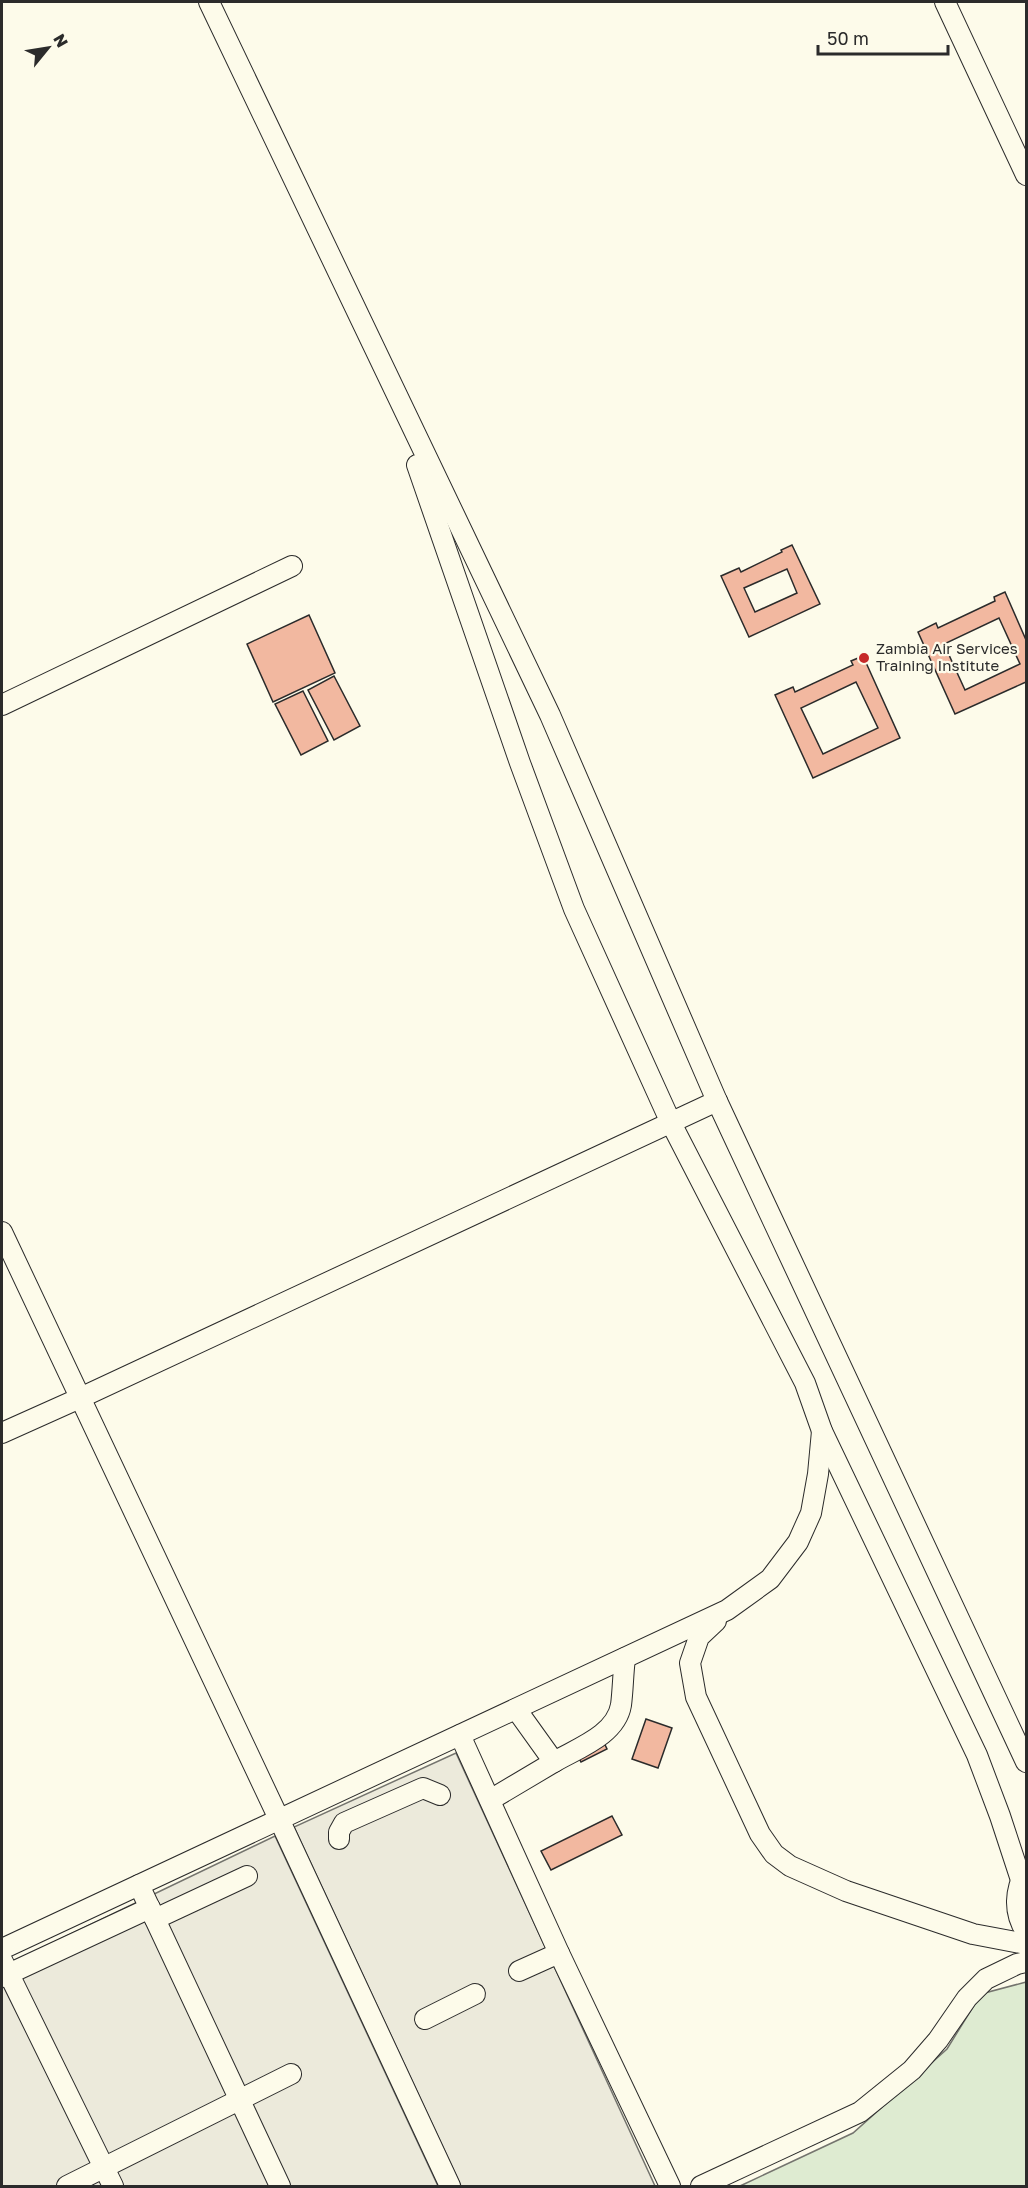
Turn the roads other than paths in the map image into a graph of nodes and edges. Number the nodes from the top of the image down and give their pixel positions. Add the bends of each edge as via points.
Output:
1 (209, 2) edge
2 (945, 2) edge
3 (1026, 175) edge
4 (360, 320) junction
5 (292, 567) dead end
6 (2, 705) edge
7 (717, 1101) junction
8 (671, 1123) junction
9 (2, 1232) edge
10 (81, 1398) junction
11 (822, 1431) junction
12 (2, 1433) edge
13 (727, 1610) junction
14 (625, 1658) junction
15 (516, 1708) junction
16 (459, 1735) junction
17 (554, 1762) junction
18 (1026, 1762) edge
19 (440, 1795) dead end
20 (490, 1800) junction
21 (279, 1819) junction
22 (339, 1839) dead end
23 (1024, 1875) edge
24 (247, 1876) dead end
25 (139, 1885) junction
26 (152, 1914) junction
27 (1026, 1932) edge
28 (1026, 1944) edge
29 (2, 1949) edge
30 (559, 1953) junction
31 (1026, 1962) edge
32 (4, 1970) edge
33 (519, 1971) dead end
34 (475, 1994) dead end
35 (425, 2019) dead end
36 (291, 2074) dead end
37 (239, 2100) junction
38 (105, 2168) junction
39 (67, 2187) edge
40 (113, 2187) edge
41 (280, 2187) edge
42 (450, 2187) edge
43 (670, 2187) edge
44 (701, 2187) edge

1 - 4 lane
2 - 3 lane
4 - 7 lane via 550,715
4 - 8 lane via 424,482 574,909
5 - 6 lane
7 - 8 lane
7 - 18 lane
8 - 10 lane
8 - 11 lane via 805,1383
9 - 10 lane
10 - 12 lane
10 - 21 lane
11 - 13 lane via 811,1513 798,1542 770,1579
11 - 23 lane via 977,1755
13 - 14 lane
13 - 28 lane via 699,1636 690,1663 696,1697 760,1834 774,1854 790,1866 846,1890 972,1934
14 - 15 lane
14 - 17 lane via 621,1707 609,1730
15 - 16 lane
15 - 17 lane
16 - 20 lane
16 - 21 lane
17 - 20 lane
19 - 22 lane via 423,1788 344,1822
20 - 30 lane
21 - 25 lane
21 - 42 lane
23 - 27 lane via 1017,1905
24 - 26 lane
25 - 26 lane
25 - 29 lane
26 - 32 lane
26 - 37 lane
30 - 33 lane
30 - 43 lane
31 - 44 lane via 986,1979 912,2070 860,2112
32 - 38 lane
34 - 35 lane
36 - 37 lane
37 - 38 lane
37 - 41 lane
38 - 39 lane
38 - 40 lane

